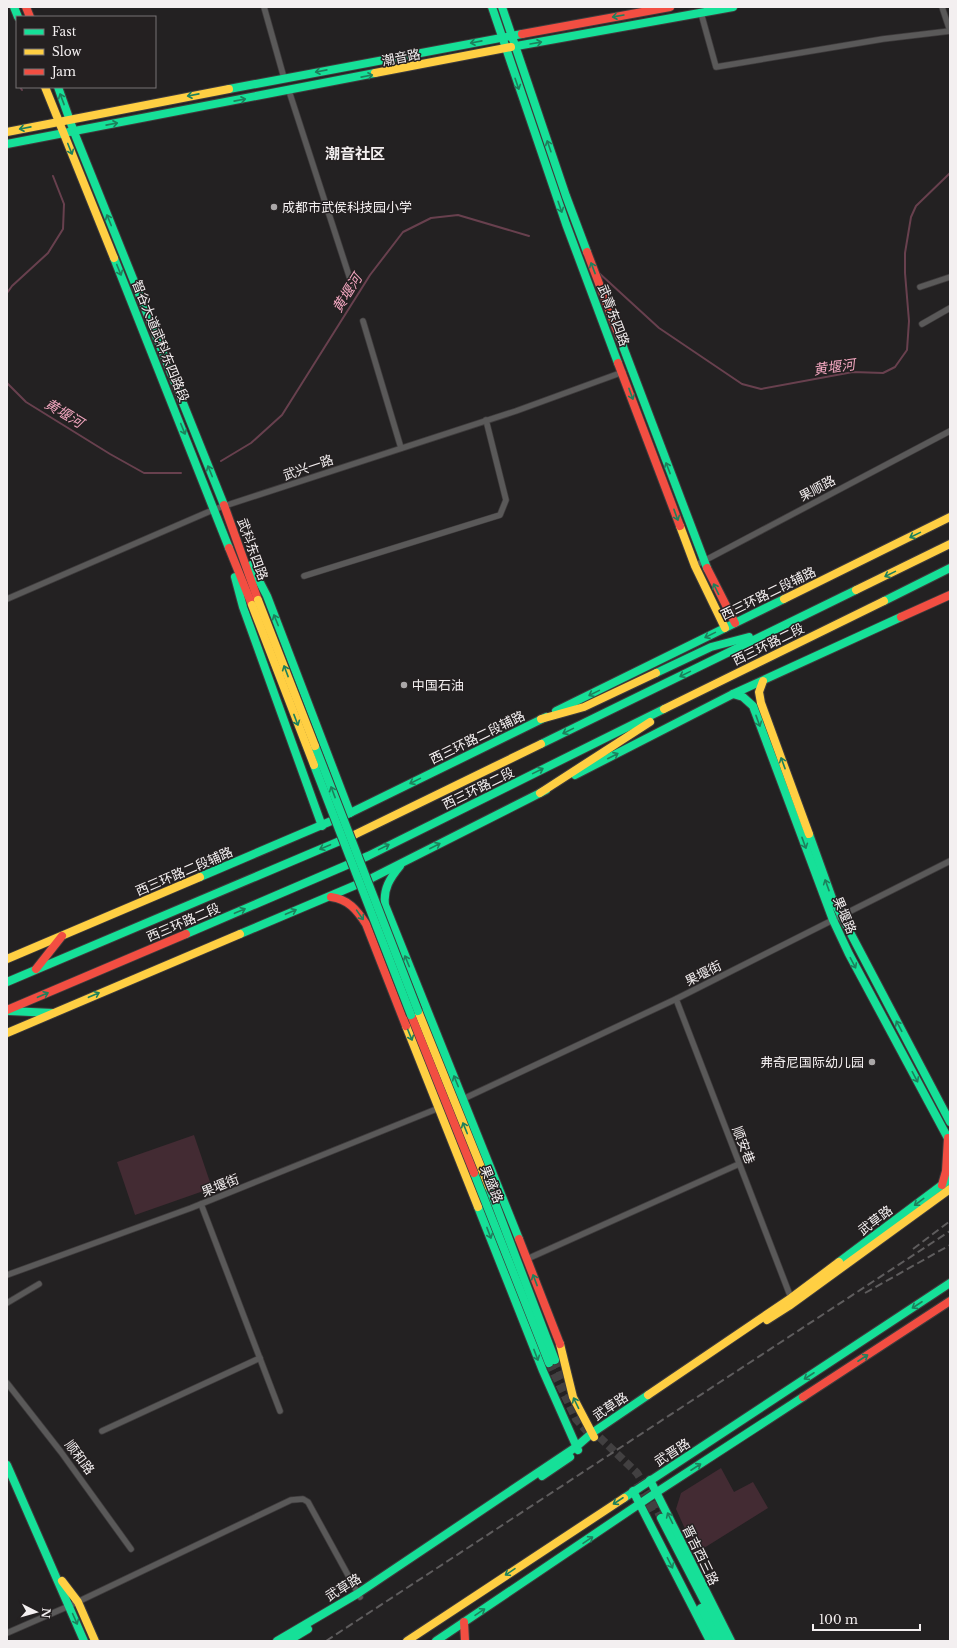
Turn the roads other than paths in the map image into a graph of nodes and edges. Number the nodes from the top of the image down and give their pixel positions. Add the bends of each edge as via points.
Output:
1 (264, 7) edge
2 (492, 7) edge
3 (502, 7) edge
4 (670, 7) edge
5 (733, 7) edge
6 (942, 7) edge
7 (701, 13) junction
8 (950, 31) edge
9 (511, 35) junction
10 (500, 37) junction
11 (515, 46) junction
12 (504, 48) junction
13 (284, 78) junction
14 (46, 88) edge
15 (58, 88) edge
16 (289, 91) junction
17 (70, 119) junction
18 (59, 122) junction
19 (7, 132) edge
20 (74, 132) junction
21 (64, 134) junction
22 (7, 144) edge
23 (950, 277) edge
24 (352, 285) dead end
25 (920, 287) dead end
26 (950, 308) edge
27 (363, 320) dead end
28 (922, 324) dead end
29 (623, 372) junction
30 (486, 420) junction
31 (950, 431) edge
32 (401, 448) junction
33 (224, 507) junction
34 (215, 508) junction
35 (950, 517) edge
36 (237, 539) junction
37 (950, 544) edge
38 (228, 548) junction
39 (703, 562) junction
40 (695, 566) junction
41 (950, 568) edge
42 (304, 576) dead end
43 (950, 595) edge
44 (7, 599) edge
45 (255, 602) junction
46 (735, 623) junction
47 (725, 628) junction
48 (772, 631) junction
49 (763, 680) junction
50 (733, 694) junction
51 (691, 696) junction
52 (541, 719) junction
53 (540, 793) junction
54 (350, 813) junction
55 (322, 826) junction
56 (406, 861) junction
57 (950, 862) edge
58 (328, 897) junction
59 (841, 916) junction
60 (832, 920) junction
61 (62, 936) junction
62 (7, 959) edge
63 (35, 970) junction
64 (7, 982) edge
65 (676, 999) junction
66 (7, 1011) edge
67 (53, 1013) junction
68 (7, 1033) edge
69 (463, 1099) junction
70 (439, 1108) junction
71 (950, 1122) edge
72 (476, 1131) junction
73 (451, 1138) junction
74 (949, 1140) edge
75 (739, 1164) junction
76 (950, 1179) edge
77 (482, 1180) junction
78 (942, 1185) junction
79 (950, 1189) edge
80 (201, 1204) junction
81 (506, 1207) junction
82 (481, 1213) junction
83 (527, 1260) junction
84 (7, 1275) edge
85 (950, 1283) edge
86 (39, 1284) dead end
87 (791, 1298) junction
88 (950, 1301) edge
89 (7, 1303) edge
90 (260, 1358) junction
91 (552, 1362) tunnel mouth
92 (7, 1383) edge
93 (280, 1411) dead end
94 (102, 1431) dead end
95 (593, 1435) junction
96 (577, 1449) junction
97 (7, 1465) edge
98 (9, 1474) edge
99 (650, 1480) junction
100 (633, 1491) junction
101 (657, 1492) junction
102 (640, 1505) junction
103 (131, 1549) dead end
104 (55, 1572) junction
105 (358, 1595) junction
106 (78, 1602) junction
107 (69, 1606) junction
108 (464, 1622) junction
109 (7, 1633) edge
110 (84, 1641) edge
111 (94, 1641) edge
112 (277, 1641) edge
113 (288, 1641) edge
114 (407, 1641) edge
115 (436, 1641) edge
116 (465, 1641) edge
117 (710, 1641) edge
118 (718, 1641) edge
119 (725, 1641) edge
120 (731, 1641) edge

1 - 13 street
2 - 10 main road, 武青东四路
3 - 9 main road, 武青东四路
4 -> 9 main road, 潮音路
5 - 7 main road, 潮音路
6 - 8 street
7 - 8 street via 716,67 883,39
11 -> 7 main road, 潮音路
9 - 10 main road, 潮音路
9 - 11 main road, 武青东四路
10 - 12 main road, 武青东四路
10 -> 13 main road, 潮音路
11 - 12 main road, 潮音路
39 -> 11 main road, 武青东四路 via 566,196
16 -> 12 main road, 潮音路
12 -> 29 main road, 武青东四路 via 566,224
13 -> 17 main road, 潮音路
14 - 18 main road, 智谷大道武科东四路段
17 -> 15 main road, 智谷大道武科东四路段
20 -> 16 main road, 潮音路
16 - 24 street
17 - 18 main road, 潮音路
17 - 20 main road, 智谷大道武科东四路段
18 -> 19 main road, 潮音路
18 - 21 main road, 智谷大道武科东四路段
20 - 21 main road, 潮音路
33 -> 20 main road, 智谷大道武科东四路段
21 - 22 main road, 潮音路
21 -> 34 main road, 智谷大道武科东四路段
23 - 25 street
26 - 28 street
27 - 32 street
29 - 30 street, 武兴一路
29 -> 40 main road, 武青东四路
30 - 32 street, 武兴一路
30 - 42 street via 506,500 500,515
31 - 39 street, 果顺路
32 - 33 street, 武兴一路
33 - 34 street, 武兴一路
33 - 36 main road, 武科东四路
34 - 38 main road, 智谷大道武科东四路段
34 - 44 street, 武兴一路
35 -> 46 main road, 西三环路二段辅路
36 - 45 main road, 武科东四路
54 -> 36 main road via 267,596
37 -> 48 main road, 西三环路二段
38 - 45 main road, 智谷大道武科东四路段
38 - 55 main road via 243,607
39 - 40 street, 果顺路
46 -> 39 main road, 武青东四路
40 - 47 main road, 武青东四路
41 - 51 main road, 西三环路二段
43 - 49 main road
45 - 77 main road, 果盛路, bridge
46 - 47 main road, 西三环路二段辅路
47 -> 52 main road, 西三环路二段辅路
48 - 52 main road via 711,647 584,707
48 -> 63 main road, 西三环路二段 via 357,834
49 - 50 main road
59 -> 49 main road, 果堰路 via 832,898 761,703 759,692
53 -> 50 main road
50 -> 60 main road, 果堰路 via 743,697 753,706
51 - 53 main road
66 -> 51 main road, 西三环路二段 via 368,856
52 -> 54 main road, 西三环路二段辅路
56 -> 53 main road
54 - 55 main road, 西三环路二段辅路
55 - 61 main road, 西三环路二段辅路
56 - 58 main road
69 -> 56 main road via 385,905 384,898 389,880
57 - 59 street, 果堰街
67 -> 58 main road
58 -> 70 main road via 344,899 354,907 366,924
59 - 60 street, 果堰街
71 -> 59 main road, 果堰路
60 - 65 street, 果堰街
60 -> 74 main road, 果堰路
61 - 62 main road, 西三环路二段辅路
61 - 63 main road
63 - 64 main road, 西三环路二段
65 - 69 street, 果堰街
65 - 75 street, 顺安巷
66 - 67 main road
67 - 68 main road
69 - 72 main road
70 - 73 main road
70 - 80 street, 果堰街
72 - 77 main road
72 - 81 main road
73 - 77 main road
73 - 82 main road
74 - 78 main road
75 - 83 street
75 - 87 street, 顺安巷
76 - 78 main road, 武草路
77 - 81 main road
77 - 82 main road
77 - 91 main road, 果盛路
78 -> 87 main road, 武草路
79 - 95 main road, 武草路 via 789,1306
80 - 84 street, 果堰街
80 - 90 street
81 - 83 main road
82 -> 96 main road via 543,1371
95 -> 83 main road via 573,1397 565,1359
85 -> 99 main road, 武晋路
86 - 89 street
87 - 95 main road, 武草路
101 -> 88 main road, 武晋路
90 - 93 street
90 - 94 street
92 - 103 street, 顺和路
95 - 96 main road, 武草路
96 - 105 main road, 武草路
97 - 98 main road
98 - 104 main road
99 - 100 main road, 武晋路
99 - 101 main road, 晋吉西三路
100 - 102 main road
100 -> 114 main road, 武晋路
101 - 102 main road, 武晋路
120 -> 101 main road, 晋吉西三路
108 -> 102 main road, 武晋路
102 -> 117 main road
104 - 106 main road
104 - 107 main road
105 - 106 street via 308,1502 303,1499 291,1500
105 - 112 main road, 武草路
105 - 113 main road, 武草路
106 - 107 street
106 - 111 main road
107 - 109 street
107 -> 110 main road
108 - 115 main road, 武晋路
108 - 116 main road
118 - 119 main road, 晋吉西三路 via 659,1519

